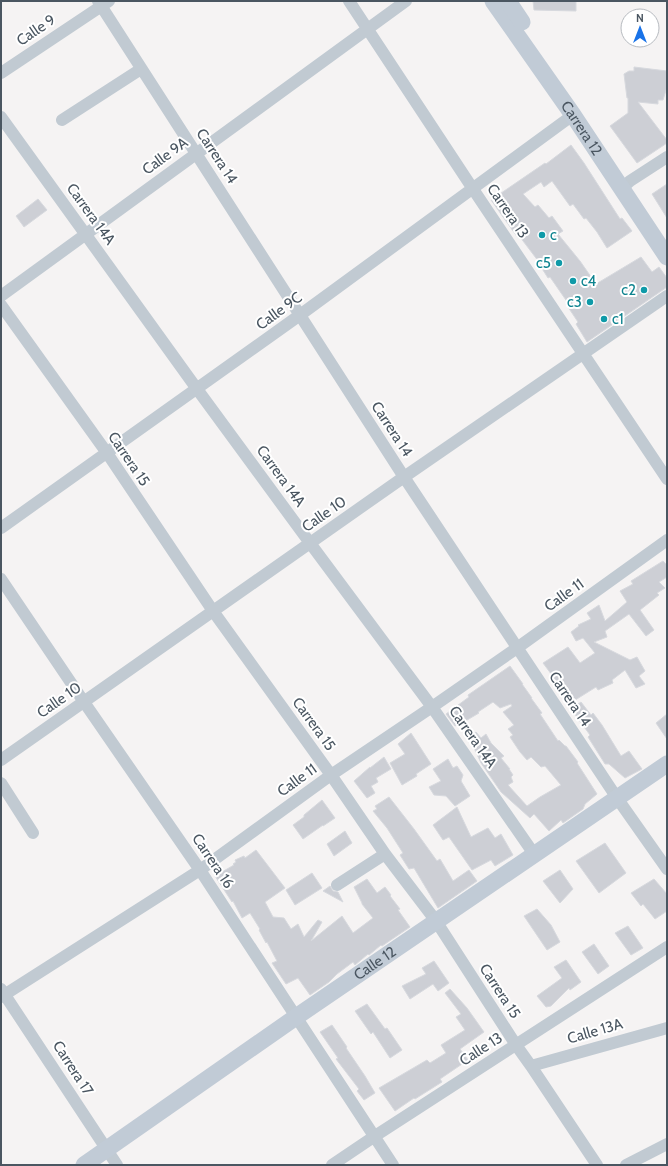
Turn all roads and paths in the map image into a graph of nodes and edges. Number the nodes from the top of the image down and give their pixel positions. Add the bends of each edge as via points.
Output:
1 (350, 1) edge
2 (406, 1) edge
3 (493, 1) edge
4 (508, 1) edge
5 (102, 3) edge
6 (368, 28) junction
7 (141, 69) junction
8 (1, 73) edge
9 (573, 115) junction
10 (1, 117) edge
11 (62, 120) dead end
12 (196, 153) junction
13 (667, 157) edge
14 (625, 185) junction
15 (473, 189) junction
16 (86, 234) junction
17 (667, 236) edge
18 (667, 256) edge
19 (1, 296) edge
20 (667, 296) edge
21 (1, 305) edge
22 (300, 316) junction
23 (583, 353) junction
24 (197, 389) junction
25 (106, 453) junction
26 (404, 477) junction
27 (667, 479) edge
28 (1, 528) edge
29 (667, 540) edge
30 (310, 543) junction
31 (1, 579) edge
32 (213, 611) junction
33 (517, 648) junction
34 (84, 702) junction
35 (432, 707) junction
36 (1, 760) edge
37 (667, 764) edge
38 (331, 775) junction
39 (1, 783) edge
40 (617, 798) junction
41 (33, 833) dead end
42 (385, 854) junction
43 (534, 854) junction
44 (667, 869) edge
45 (200, 870) junction
46 (336, 885) dead end
47 (436, 921) junction
48 (667, 947) edge
49 (2, 993) edge
50 (296, 1017) junction
51 (667, 1028) edge
52 (516, 1045) junction
53 (531, 1066) junction
54 (374, 1136) junction
55 (667, 1144) edge
56 (107, 1150) junction
57 (84, 1165) edge
58 (118, 1165) edge
59 (332, 1165) edge
60 (393, 1165) edge
61 (597, 1165) edge
62 (626, 1165) edge

1 - 6 street, Carrera 13
2 - 6 street, Calle 9A
3 - 9 street, Carrera 12
4 - 14 street, Carrera 12
5 - 7 street, Carrera 14
5 - 8 street, Calle 9
6 - 12 street, Calle 9A
6 - 15 street, Carrera 13
7 - 11 street
7 - 12 street, Carrera 14
9 - 14 street, Carrera 12
9 - 15 street, Calle 9C
10 - 16 street, Carrera 14A
12 - 16 street, Calle 9A
12 - 22 street, Carrera 14
13 - 14 street
14 - 17 street, Carrera 12
14 - 18 street, Carrera 12
15 - 22 street, Calle 9C
15 - 23 street, Carrera 13
16 - 19 street, Calle 9A
16 - 24 street, Carrera 14A
20 - 23 street, Calle 10
21 - 25 street, Carrera 15
22 - 24 street, Calle 9C
22 - 26 street, Carrera 14
23 - 26 street, Calle 10
23 - 27 street, Carrera 13
24 - 25 street, Calle 9C
24 - 30 street, Carrera 14A
25 - 28 street, Calle 9C
25 - 32 street, Carrera 15
26 - 30 street, Calle 10
26 - 33 street, Carrera 14
29 - 33 street, Calle 11
30 - 32 street, Calle 10
30 - 35 street, Carrera 14A
31 - 34 street, Carrera 16
32 - 34 street, Calle 10
32 - 38 street, Carrera 15
33 - 35 street, Calle 11
33 - 40 street, Carrera 14
34 - 36 street, Calle 10
34 - 45 street, Carrera 16
35 - 38 street, Calle 11
35 - 43 street, Carrera 14A
37 - 40 street, Calle 12
38 - 42 street, Carrera 15
38 - 45 street, Calle 11
39 - 41 street
40 - 43 street, Calle 12
40 - 44 street, Carrera 14
42 - 46 street
42 - 47 street, Carrera 15
43 - 47 street, Calle 12
45 - 49 street, Calle 11
45 - 50 street, Carrera 16
47 - 50 street, Calle 12
47 - 52 street, Carrera 15
48 - 52 street, Calle 13
49 - 56 street, Carrera 17
50 - 54 street, Carrera 16
50 - 56 street, Calle 12
51 - 53 street, Calle 13A
52 - 53 street, Carrera 15
52 - 54 street, Calle 13
53 - 61 street, Carrera 15
54 - 59 street, Calle 13
54 - 60 street, Carrera 16
55 - 62 street
56 - 57 street, Calle 12
56 - 58 street, Carrera 17

